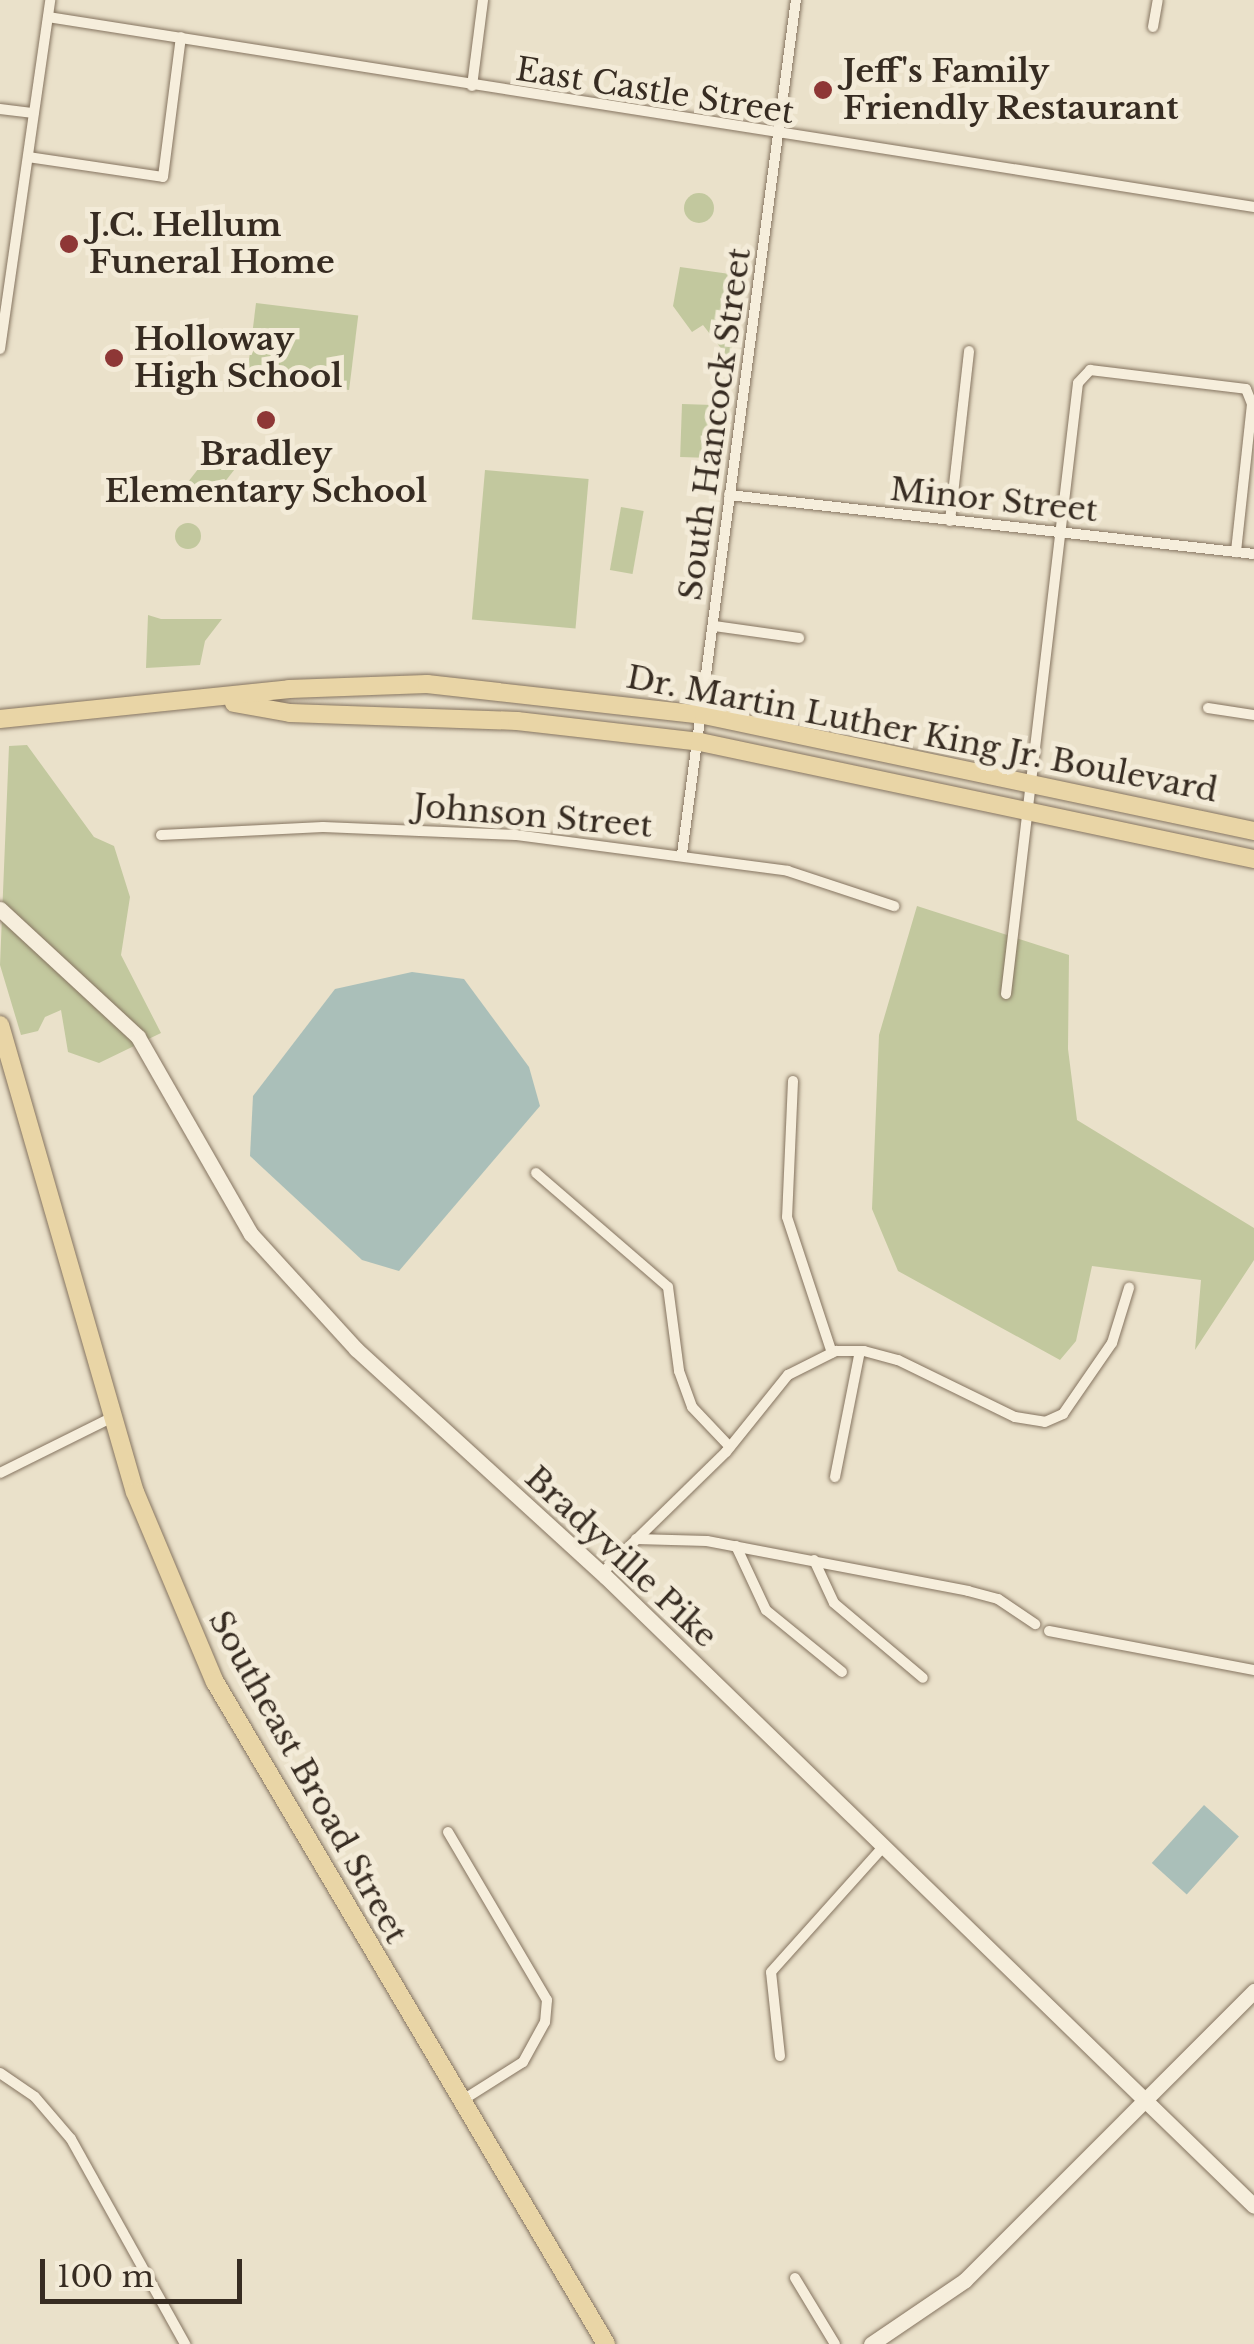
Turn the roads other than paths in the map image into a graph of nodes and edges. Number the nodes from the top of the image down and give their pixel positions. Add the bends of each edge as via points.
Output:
1 (50, 0) edge
2 (483, 0) edge
3 (796, 0) edge
4 (1158, 0) edge
5 (48, 17) junction
6 (1153, 27) dead end
7 (180, 37) junction
8 (472, 86) junction
9 (0, 109) edge
10 (34, 113) junction
11 (779, 137) junction
12 (28, 157) junction
13 (1254, 207) edge
14 (0, 348) edge
15 (970, 351) dead end
16 (729, 495) junction
17 (950, 520) junction
18 (1062, 532) junction
19 (1236, 552) junction
20 (1254, 554) edge
21 (714, 626) junction
22 (799, 638) dead end
23 (219, 700) junction
24 (1208, 708) dead end
25 (704, 715) junction
26 (1254, 715) edge
27 (0, 719) edge
28 (700, 742) junction
29 (1030, 780) junction
30 (1027, 811) junction
31 (1254, 830) edge
32 (161, 835) dead end
33 (682, 854) junction
34 (1254, 859) edge
35 (894, 906) dead end
36 (0, 909) edge
37 (1006, 994) dead end
38 (0, 1024) edge
39 (792, 1081) dead end
40 (536, 1173) dead end
41 (1129, 1288) dead end
42 (860, 1351) junction
43 (832, 1353) junction
44 (113, 1417) junction
45 (730, 1446) junction
46 (0, 1472) edge
47 (835, 1477) dead end
48 (636, 1539) junction
49 (736, 1546) junction
50 (814, 1560) junction
51 (602, 1574) junction
52 (1035, 1624) dead end
53 (1049, 1631) dead end
54 (1254, 1670) edge
55 (842, 1672) dead end
56 (924, 1678) dead end
57 (448, 1832) dead end
58 (883, 1847) junction
59 (1254, 1991) edge
60 (780, 2056) dead end
61 (0, 2072) edge
62 (1142, 2100) junction
63 (460, 2101) junction
64 (1254, 2206) edge
65 (795, 2278) dead end
66 (185, 2344) edge
67 (606, 2344) edge
68 (835, 2344) edge
69 (870, 2344) edge

1 - 5 street
2 - 8 street
3 - 11 street, South Hancock Street
4 - 6 street
5 - 7 street, East Castle Street
5 - 10 street
7 - 8 street, East Castle Street
7 - 12 street via 163,177
8 - 11 street, East Castle Street
9 - 10 street
10 - 12 street
11 - 13 street, East Castle Street
11 - 16 street, South Hancock Street
12 - 14 street
15 - 17 street
16 - 17 street, Minor Street
16 - 21 street, South Hancock Street
17 - 18 street, Minor Street
18 - 19 street, Minor Street
18 - 19 street via 1078,383 1090,370 1246,389 1252,404
18 - 29 street
19 - 20 street, Minor Street
21 - 22 street
21 - 25 street, South Hancock Street
23 - 25 main road, Dr. Martin Luther King Jr. Boulevard via 289,689 427,684
23 - 27 main road, Dr. Martin Luther King Jr. Boulevard
23 - 28 main road, Dr. Martin Luther King Jr. Boulevard via 290,713 517,721
24 - 26 street
25 - 28 street, South Hancock Street
25 - 29 main road, Dr. Martin Luther King Jr. Boulevard
28 - 30 main road, Dr. Martin Luther King Jr. Boulevard
28 - 33 street, South Hancock Street
29 - 30 street
29 - 31 main road, Dr. Martin Luther King Jr. Boulevard
30 - 34 main road, Dr. Martin Luther King Jr. Boulevard
30 - 37 street
32 - 33 street, Johnson Street via 324,827 516,835
33 - 35 street, Johnson Street via 788,871
36 - 51 main road, Bradyville Pike via 138,1037 241,1218 284,1274 356,1349
38 - 44 main road, Southeast Broad Street
39 - 43 street via 787,1218
40 - 45 street via 668,1287 679,1371 692,1407
41 - 42 street via 1112,1343 1063,1414 1045,1422 1015,1416 898,1360
42 - 43 street
42 - 47 street
43 - 45 street via 788,1375
44 - 46 street
44 - 63 main road, Southeast Broad Street via 170,1584 217,1686
45 - 48 street
48 - 49 street
48 - 51 street
49 - 50 street
49 - 55 street via 766,1610
50 - 52 street via 968,1591 998,1600
50 - 56 street via 834,1602
51 - 58 main road, Bradyville Pike
53 - 54 street
57 - 63 street via 546,2000 546,2022 523,2062
58 - 60 street via 772,1972
58 - 62 main road, Bradyville Pike
59 - 62 main road
61 - 66 street via 35,2096 71,2139
62 - 64 main road, Bradyville Pike
62 - 69 main road via 965,2280
63 - 67 main road, Southeast Broad Street
65 - 68 street

